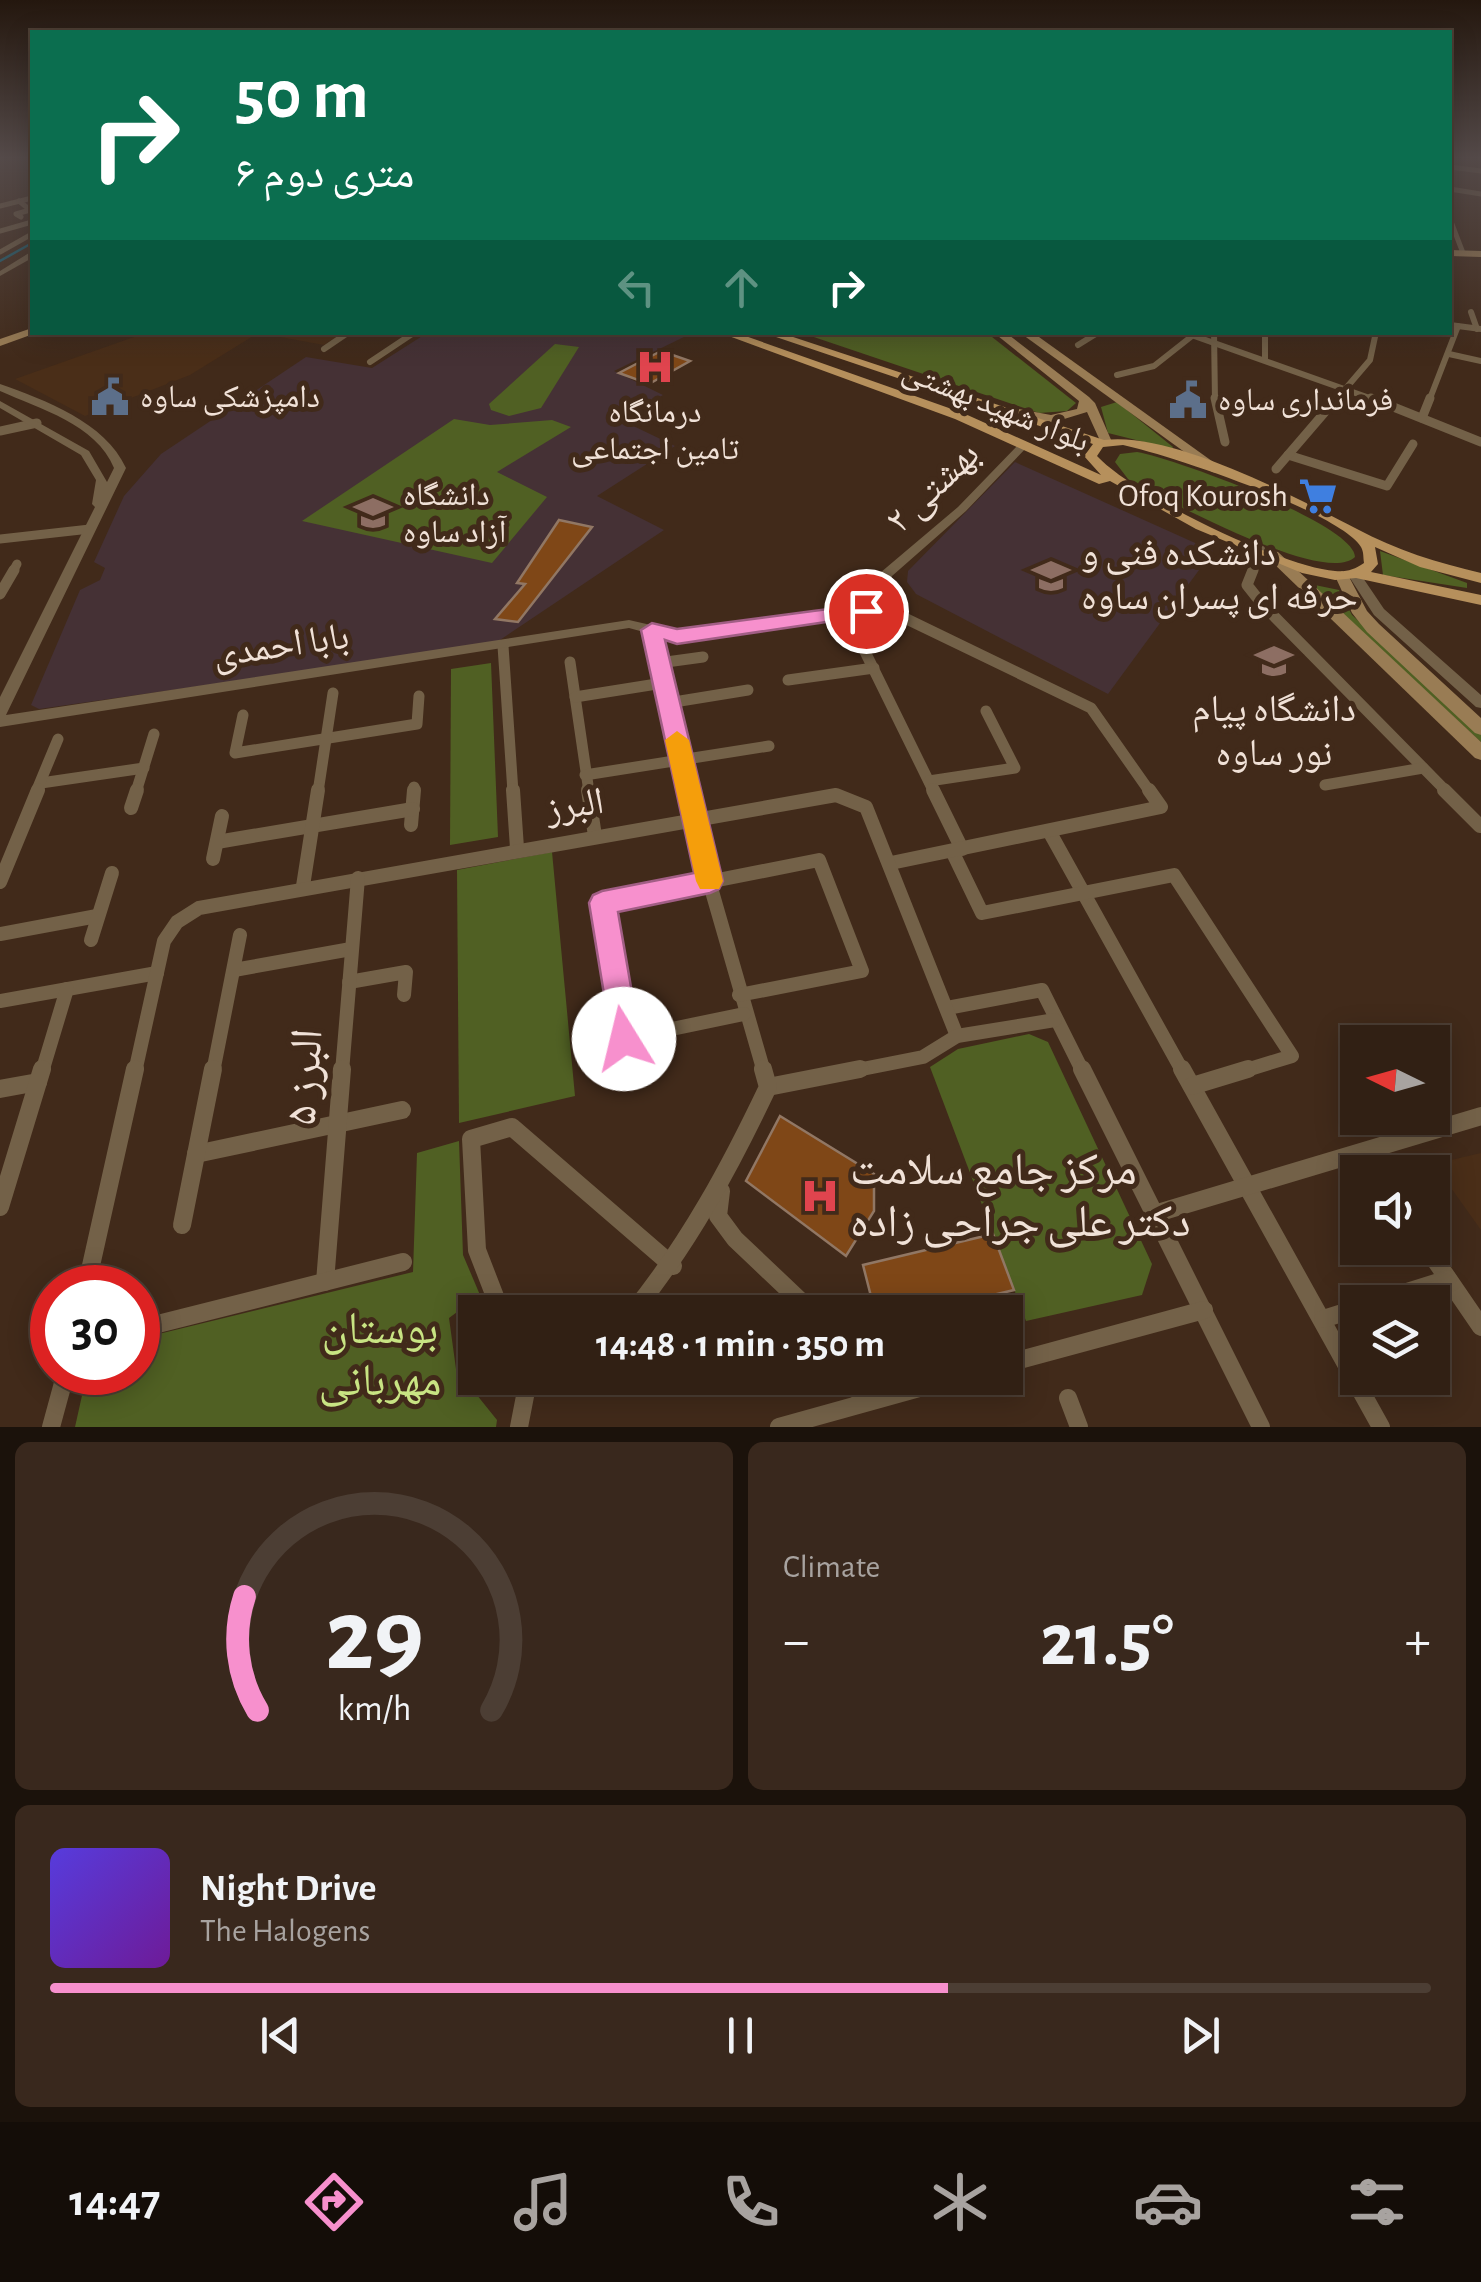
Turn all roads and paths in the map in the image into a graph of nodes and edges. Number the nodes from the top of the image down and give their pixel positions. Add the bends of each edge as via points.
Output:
1 (30, 235) edge
2 (0, 249) edge
3 (1454, 252) edge
4 (30, 256) edge
5 (1481, 257) edge
6 (0, 274) edge
7 (1471, 312) dead end
8 (30, 323) edge
9 (1454, 326) edge
10 (1479, 329) edge
11 (30, 333) edge
12 (0, 334) edge
13 (345, 335) edge
14 (410, 335) edge
15 (731, 335) edge
16 (1002, 335) edge
17 (1028, 335) edge
18 (1094, 335) edge
19 (1188, 335) edge
20 (1191, 335) edge
21 (1215, 335) edge
22 (1265, 335) edge
23 (1375, 335) edge
24 (785, 336) edge
25 (0, 344) edge
26 (1078, 345) dead end
27 (1217, 346) junction
28 (324, 349) dead end
29 (1449, 354) junction
30 (1265, 360) junction
31 (1481, 361) edge
32 (370, 362) dead end
33 (1117, 375) dead end
34 (1101, 386) junction
35 (0, 387) edge
36 (1344, 387) junction
37 (1080, 395) junction
38 (0, 404) edge
39 (986, 405) junction
40 (15, 412) junction
41 (1422, 418) junction
42 (37, 423) junction
43 (1041, 426) junction
44 (0, 429) edge
45 (1104, 442) junction
46 (1225, 442) dead end
47 (1481, 442) edge
48 (1414, 444) dead end
49 (1024, 445) junction
50 (1288, 455) junction
51 (1276, 469) dead end
52 (1226, 475) junction
53 (1133, 494) junction
54 (92, 524) junction
55 (1351, 532) junction
56 (0, 539) edge
57 (1267, 553) junction
58 (17, 564) dead end
59 (1426, 564) junction
60 (1351, 575) junction
61 (886, 576) junction
62 (1481, 578) edge
63 (4, 582) edge
64 (1424, 587) junction
65 (0, 594) edge
66 (1481, 600) edge
67 (886, 609) junction
68 (843, 613) junction
69 (652, 630) junction
70 (503, 646) junction
71 (703, 657) dead end
72 (570, 662) dead end
73 (659, 664) junction
74 (874, 668) junction
75 (788, 680) dead end
76 (664, 683) junction
77 (748, 690) dead end
78 (333, 694) dead end
79 (419, 696) dead end
80 (576, 697) junction
81 (668, 702) junction
82 (1481, 703) edge
83 (986, 711) dead end
84 (0, 712) edge
85 (244, 715) dead end
86 (0, 720) edge
87 (1481, 728) edge
88 (154, 734) dead end
89 (327, 738) junction
90 (58, 739) dead end
91 (769, 746) dead end
92 (1481, 753) edge
93 (681, 758) junction
94 (144, 768) junction
95 (1423, 768) junction
96 (585, 774) junction
97 (929, 782) junction
98 (41, 783) junction
99 (1325, 784) dead end
100 (414, 787) dead end
101 (131, 808) dead end
102 (413, 809) junction
103 (222, 816) dead end
104 (695, 819) junction
105 (312, 825) junction
106 (411, 826) dead end
107 (1480, 826) edge
108 (1049, 831) junction
109 (594, 836) junction
110 (217, 842) junction
111 (518, 848) junction
112 (957, 850) junction
113 (213, 860) dead end
114 (891, 862) junction
115 (112, 872) dead end
116 (358, 878) junction
117 (710, 881) junction
118 (0, 882) edge
119 (303, 886) junction
120 (1083, 894) junction
121 (97, 916) junction
122 (0, 934) edge
123 (240, 934) dead end
124 (91, 940) dead end
125 (351, 949) junction
126 (234, 970) junction
127 (158, 973) junction
128 (349, 982) junction
129 (67, 989) junction
130 (404, 995) dead end
131 (739, 995) junction
132 (0, 1000) edge
133 (947, 1008) junction
134 (744, 1014) junction
135 (1055, 1020) junction
136 (957, 1036) junction
137 (38, 1082) junction
138 (1192, 1086) junction
139 (768, 1087) junction
140 (0, 1090) edge
141 (402, 1110) dead end
142 (1481, 1116) edge
143 (340, 1123) junction
144 (196, 1154) junction
145 (722, 1186) junction
146 (1247, 1188) junction
147 (0, 1207) edge
148 (1154, 1214) junction
149 (182, 1225) dead end
150 (403, 1262) dead end
151 (91, 1265) edge
152 (1439, 1265) edge
153 (673, 1266) junction
154 (1448, 1279) junction
155 (325, 1282) junction
156 (1429, 1285) edge
157 (495, 1295) edge
158 (648, 1295) edge
159 (794, 1295) edge
160 (1204, 1310) junction
161 (1340, 1314) edge
162 (1322, 1319) junction
163 (160, 1323) edge
164 (1481, 1327) edge
165 (1023, 1359) edge
166 (59, 1395) edge
167 (522, 1395) edge
168 (861, 1395) edge
169 (889, 1395) edge
170 (1068, 1398) dead end
171 (866, 1401) junction
172 (50, 1427) edge
173 (518, 1427) edge
174 (779, 1427) edge
175 (1079, 1427) edge
176 (1261, 1427) edge
177 (1381, 1427) edge

1 - 2 street
3 - 5 main road
4 - 6 street
7 - 10 street
8 - 12 main road
9 - 10 street
9 - 29 street
11 - 25 main road
13 - 28 street
14 - 32 street
15 - 49 main road, بلوار شهید بهشتی
16 - 37 main road
17 - 34 main road
18 - 26 street
19 - 33 street via 1154,366
20 - 27 street
21 - 27 street
22 - 30 street
23 - 36 street via 1370,360
24 - 39 main road, بلوار شهید بهشتی
27 - 30 street
27 - 46 street via 1215,410
29 - 31 street
29 - 41 street
30 - 36 street
34 - 37 main road via 1110,397 1106,402
34 - 52 main road
35 - 54 street via 94,434 117,454 120,468
36 - 41 street
36 - 50 street
37 - 39 main road via 1082,411 1063,419
37 - 45 main road
38 - 40 street
39 - 43 main road, بلوار شهید بهشتی
40 - 42 street
40 - 44 street
41 - 47 street
42 - 44 street
42 - 54 street via 100,472
43 - 45 main road, بلوار شهید بهشتی
43 - 49 main road via 1044,439
45 - 52 main road, بلوار شهید بهشتی via 1132,442
45 - 53 main road via 1091,451 1092,460
48 - 50 street via 1386,486
49 - 53 main road, بلوار شهید بهشتی
49 - 61 street, بهشتی ۲
50 - 51 street
52 - 55 main road, بلوار شهید بهشتی
53 - 57 main road, بلوار شهید بهشتی
54 - 56 street
54 - 84 street
55 - 59 main road, بلوار شهید بهشتی
55 - 60 main road via 1372,558 1368,568
57 - 60 main road, بلوار شهید بهشتی via 1317,573
57 - 92 main road
57 - 95 street via 1247,584
58 - 63 street
59 - 62 main road, بلوار شهید بهشتی
59 - 64 main road via 1411,574
60 - 64 main road, بلوار شهید بهشتی
60 - 82 street via 1379,612
60 - 87 main road via 1360,613
61 - 67 street, بهشتی ۲
61 - 68 street
63 - 65 street
64 - 66 main road, بلوار شهید بهشتی
67 - 68 street
67 - 108 street via 1091,708 1161,807
68 - 69 street via 677,636
68 - 74 street
69 - 70 street via 628,624
69 - 73 street
70 - 86 street, بابا احمدی
70 - 111 street
71 - 73 street
72 - 80 street
73 - 76 street
74 - 75 street
74 - 97 street
76 - 80 street
76 - 81 street
77 - 81 street
78 - 89 street
79 - 89 street via 417,724
80 - 96 street
81 - 93 street
83 - 97 street via 1015,768
85 - 89 street via 235,753
88 - 94 street
89 - 105 street
90 - 98 street
91 - 93 street
93 - 96 street
93 - 104 street
94 - 98 street
94 - 101 street
95 - 99 street
95 - 107 street
96 - 109 street
97 - 112 street
98 - 118 street
100 - 102 street
102 - 105 street
102 - 106 street
103 - 110 street
104 - 109 street, البرز
104 - 114 street, البرز via 836,795 866,807
104 - 117 street
105 - 110 street
105 - 119 street
108 - 112 street
108 - 120 street
109 - 111 street, البرز
110 - 113 street
111 - 116 street, البرز
112 - 114 street
112 - 120 street via 982,912
114 - 133 street, البرز
115 - 121 street
116 - 119 street, البرز
116 - 125 street, البرز ۵
117 - 131 street
117 - 131 street via 820,860 862,971
117 - 134 street via 602,903 624,1039
119 - 127 street, البرز via 186,914 169,930
120 - 138 street
120 - 138 street via 1174,876 1292,1056
121 - 122 street
121 - 124 street
123 - 126 street
125 - 126 street
125 - 128 street, البرز ۵
126 - 144 street
127 - 129 street
127 - 151 street, البرز
128 - 130 street via 406,972
128 - 143 street, البرز ۵
129 - 132 street
129 - 137 street
131 - 134 street
133 - 135 street via 1042,990
133 - 136 street, البرز
134 - 139 street
135 - 136 street
135 - 148 street
136 - 139 street via 923,1058
137 - 140 street
137 - 147 street
138 - 146 street
139 - 145 street
141 - 143 street
142 - 146 street via 1398,1136
143 - 144 street
143 - 155 street, البرز ۵
144 - 149 street
145 - 153 street
145 - 159 street via 718,1216
146 - 148 street
146 - 162 street
148 - 160 street
150 - 155 street
152 - 154 street
153 - 157 street via 512,1128 471,1139 478,1250
153 - 158 street
154 - 156 street
154 - 164 street
155 - 163 street
160 - 165 street
160 - 176 street
161 - 162 street
162 - 177 street
166 - 172 street
167 - 173 street
168 - 171 street
169 - 171 street
170 - 175 street
171 - 174 street

